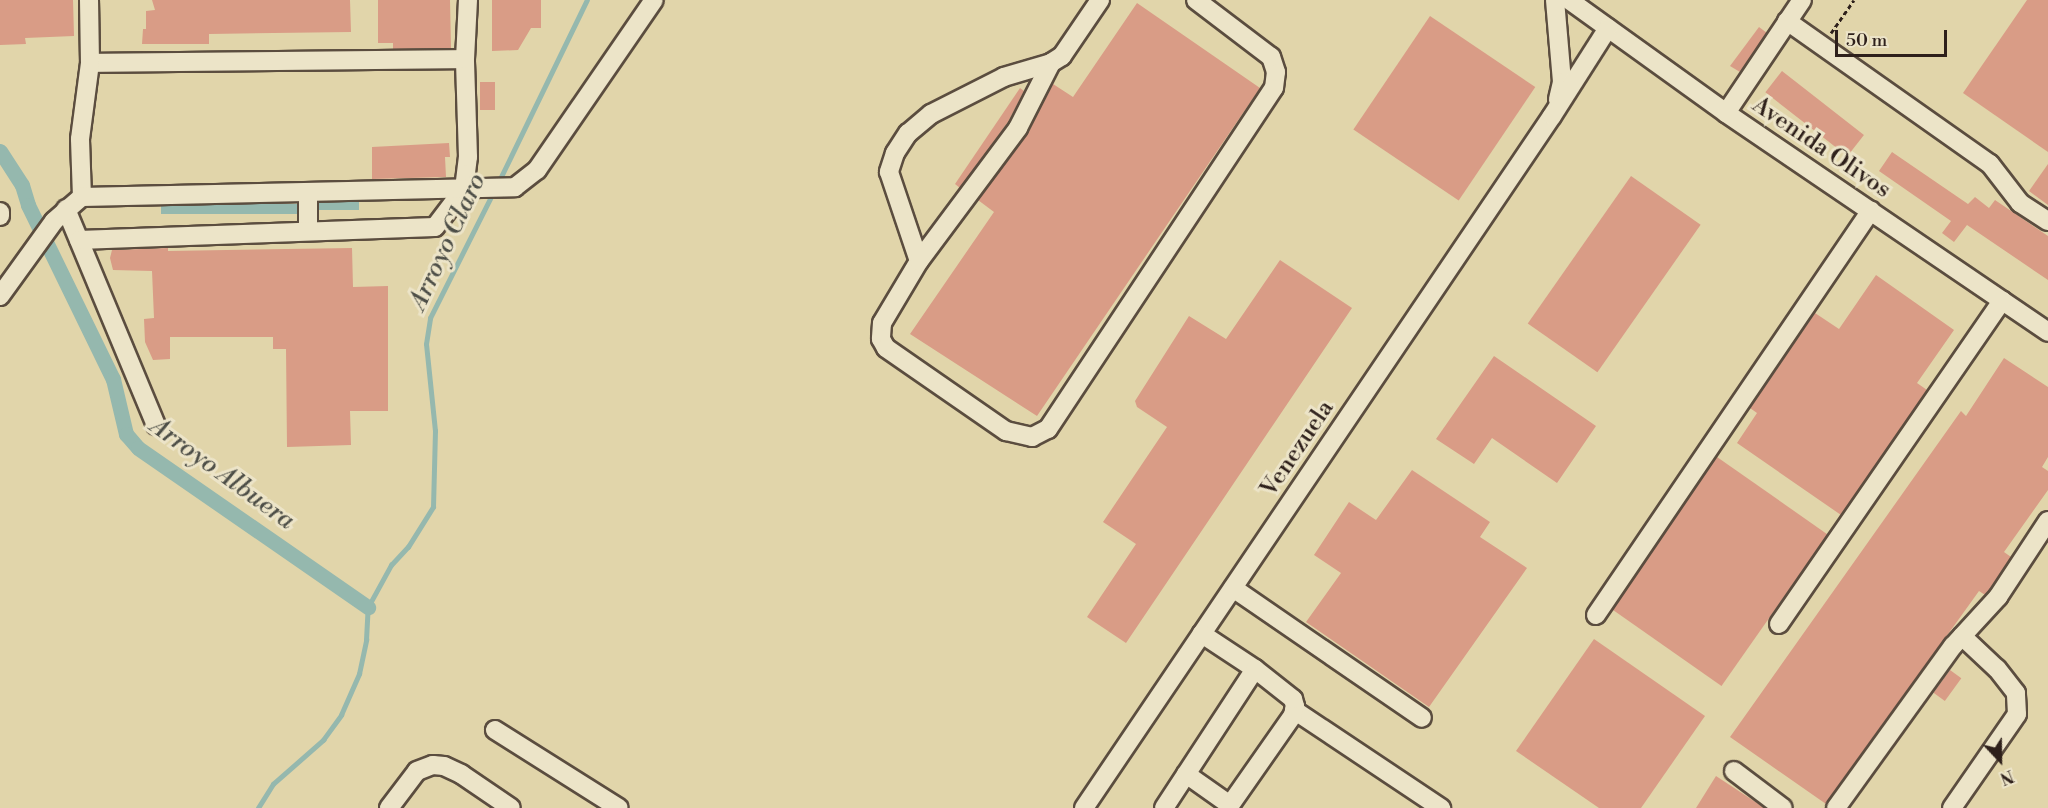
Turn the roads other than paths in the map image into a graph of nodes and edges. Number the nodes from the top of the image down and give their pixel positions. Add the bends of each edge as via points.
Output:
1 (89, 0) edge
2 (468, 0) edge
3 (654, 0) edge
4 (1100, 0) edge
5 (1196, 0) edge
6 (1555, 0) edge
7 (1569, 0) edge
8 (1802, 0) edge
9 (1787, 21) junction
10 (1608, 28) junction
11 (465, 59) junction
12 (90, 63) junction
13 (1051, 63) junction
14 (1726, 113) junction
15 (1552, 116) junction
16 (467, 189) junction
17 (308, 192) junction
18 (82, 197) junction
19 (1871, 211) junction
20 (60, 215) junction
21 (2048, 221) edge
22 (308, 231) junction
23 (79, 240) junction
24 (919, 261) junction
25 (0, 296) edge
26 (2002, 301) junction
27 (2048, 332) edge
28 (156, 425) dead end
29 (2048, 521) edge
30 (1233, 588) junction
31 (1596, 615) dead end
32 (1779, 624) dead end
33 (1202, 634) junction
34 (1962, 636) junction
35 (1255, 669) junction
36 (1294, 710) junction
37 (1422, 718) dead end
38 (495, 729) dead end
39 (1734, 771) dead end
40 (1186, 774) junction
41 (1090, 806) edge
42 (1229, 806) edge
43 (389, 808) edge
44 (511, 808) edge
45 (619, 808) edge
46 (1164, 808) edge
47 (1441, 808) edge
48 (1783, 808) edge
49 (1836, 808) edge
50 (1952, 808) edge

1 - 12 street
2 - 11 street
3 - 16 street via 537,170 515,187
4 - 13 street via 1062,56
5 - 24 street via 1271,57 1276,72 1274,88 1048,429 1032,437 1006,431 886,348 881,339 882,323
6 - 15 street via 1562,82
7 - 10 street, Avenida Olivos
8 - 9 street
9 - 14 street
9 - 21 street via 1990,164 2020,202
10 - 14 street, Avenida Olivos
10 - 15 street, Venezuela
11 - 12 street
11 - 16 street
12 - 18 street via 80,140
13 - 24 street via 1018,128
13 - 24 street via 1004,77 931,114 908,133 888,172
14 - 19 street, Avenida Olivos
15 - 30 street, Venezuela
16 - 17 street
16 - 22 street via 435,226
17 - 18 street
17 - 22 street
18 - 20 street
19 - 26 street, Avenida Olivos
19 - 31 street
20 - 23 street
20 - 25 street
22 - 23 street
23 - 28 street
26 - 27 street, Avenida Olivos
26 - 32 street
29 - 34 street via 1998,597
30 - 33 street, Venezuela
30 - 37 street
33 - 35 street
33 - 41 street, Venezuela
34 - 49 street
34 - 50 street via 1998,669 2016,693 2017,714
35 - 36 street via 1293,699
35 - 40 street
36 - 42 street
36 - 47 street
38 - 45 street
39 - 48 street
40 - 42 street
40 - 46 street
43 - 44 street via 417,771 433,765 461,774

